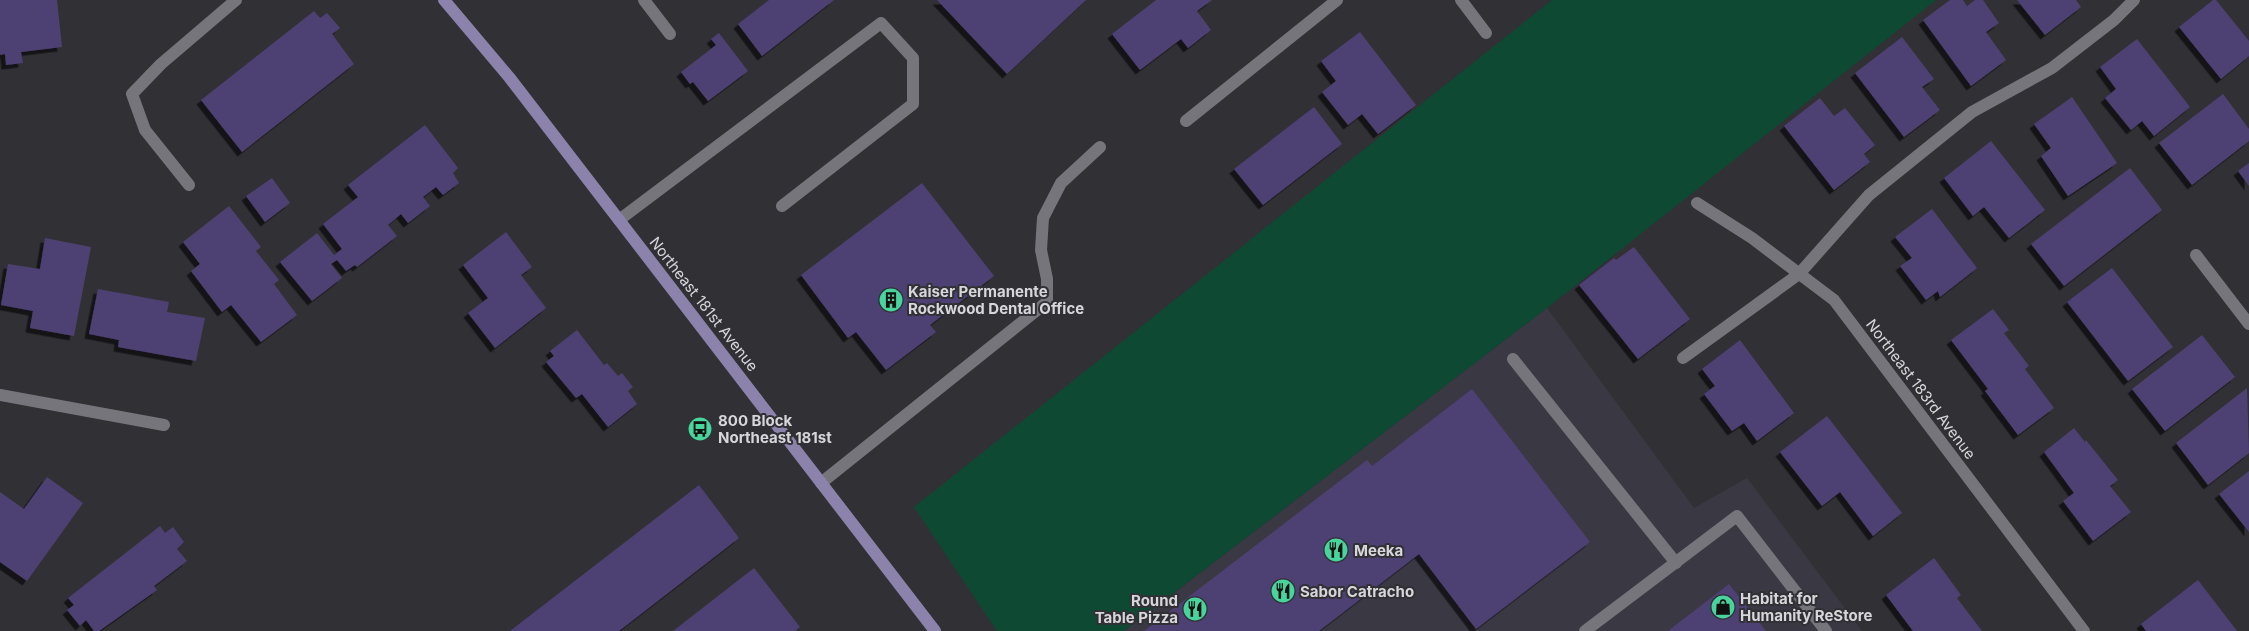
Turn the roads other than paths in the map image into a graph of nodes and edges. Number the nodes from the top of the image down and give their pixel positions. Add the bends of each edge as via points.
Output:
1 (236, 0) edge
2 (444, 0) edge
3 (644, 0) edge
4 (1337, 0) edge
5 (1461, 0) edge
6 (2134, 0) edge
7 (1486, 33) dead end
8 (670, 34) dead end
9 (1186, 121) dead end
10 (1100, 147) dead end
11 (189, 185) dead end
12 (1697, 203) dead end
13 (782, 206) dead end
14 (619, 220) junction
15 (2196, 254) dead end
16 (1799, 274) junction
17 (2249, 324) edge
18 (1683, 358) dead end
19 (1513, 359) dead end
20 (0, 395) edge
21 (164, 425) dead end
22 (821, 483) junction
23 (1676, 563) junction
24 (934, 631) edge
25 (1585, 631) edge
26 (1826, 631) edge
27 (2084, 631) edge

1 - 11 street via 161,64 132,94 145,130
2 - 14 main road, Northeast 181st Avenue via 509,77
3 - 8 street
4 - 9 street
5 - 7 street
6 - 16 street via 2114,20 2052,68 1972,112 1869,195
10 - 22 street via 1061,183 1043,218 1041,250 1047,279 1047,302
12 - 16 street, Northeast 183rd Avenue via 1752,238
13 - 14 street via 913,104 913,58 881,23
14 - 22 main road, Northeast 181st Avenue
15 - 17 street
16 - 18 street
16 - 27 street, Northeast 183rd Avenue via 1834,300
19 - 23 street
20 - 21 street
22 - 24 main road, Northeast 181st Avenue
23 - 25 street
23 - 26 street via 1737,516

